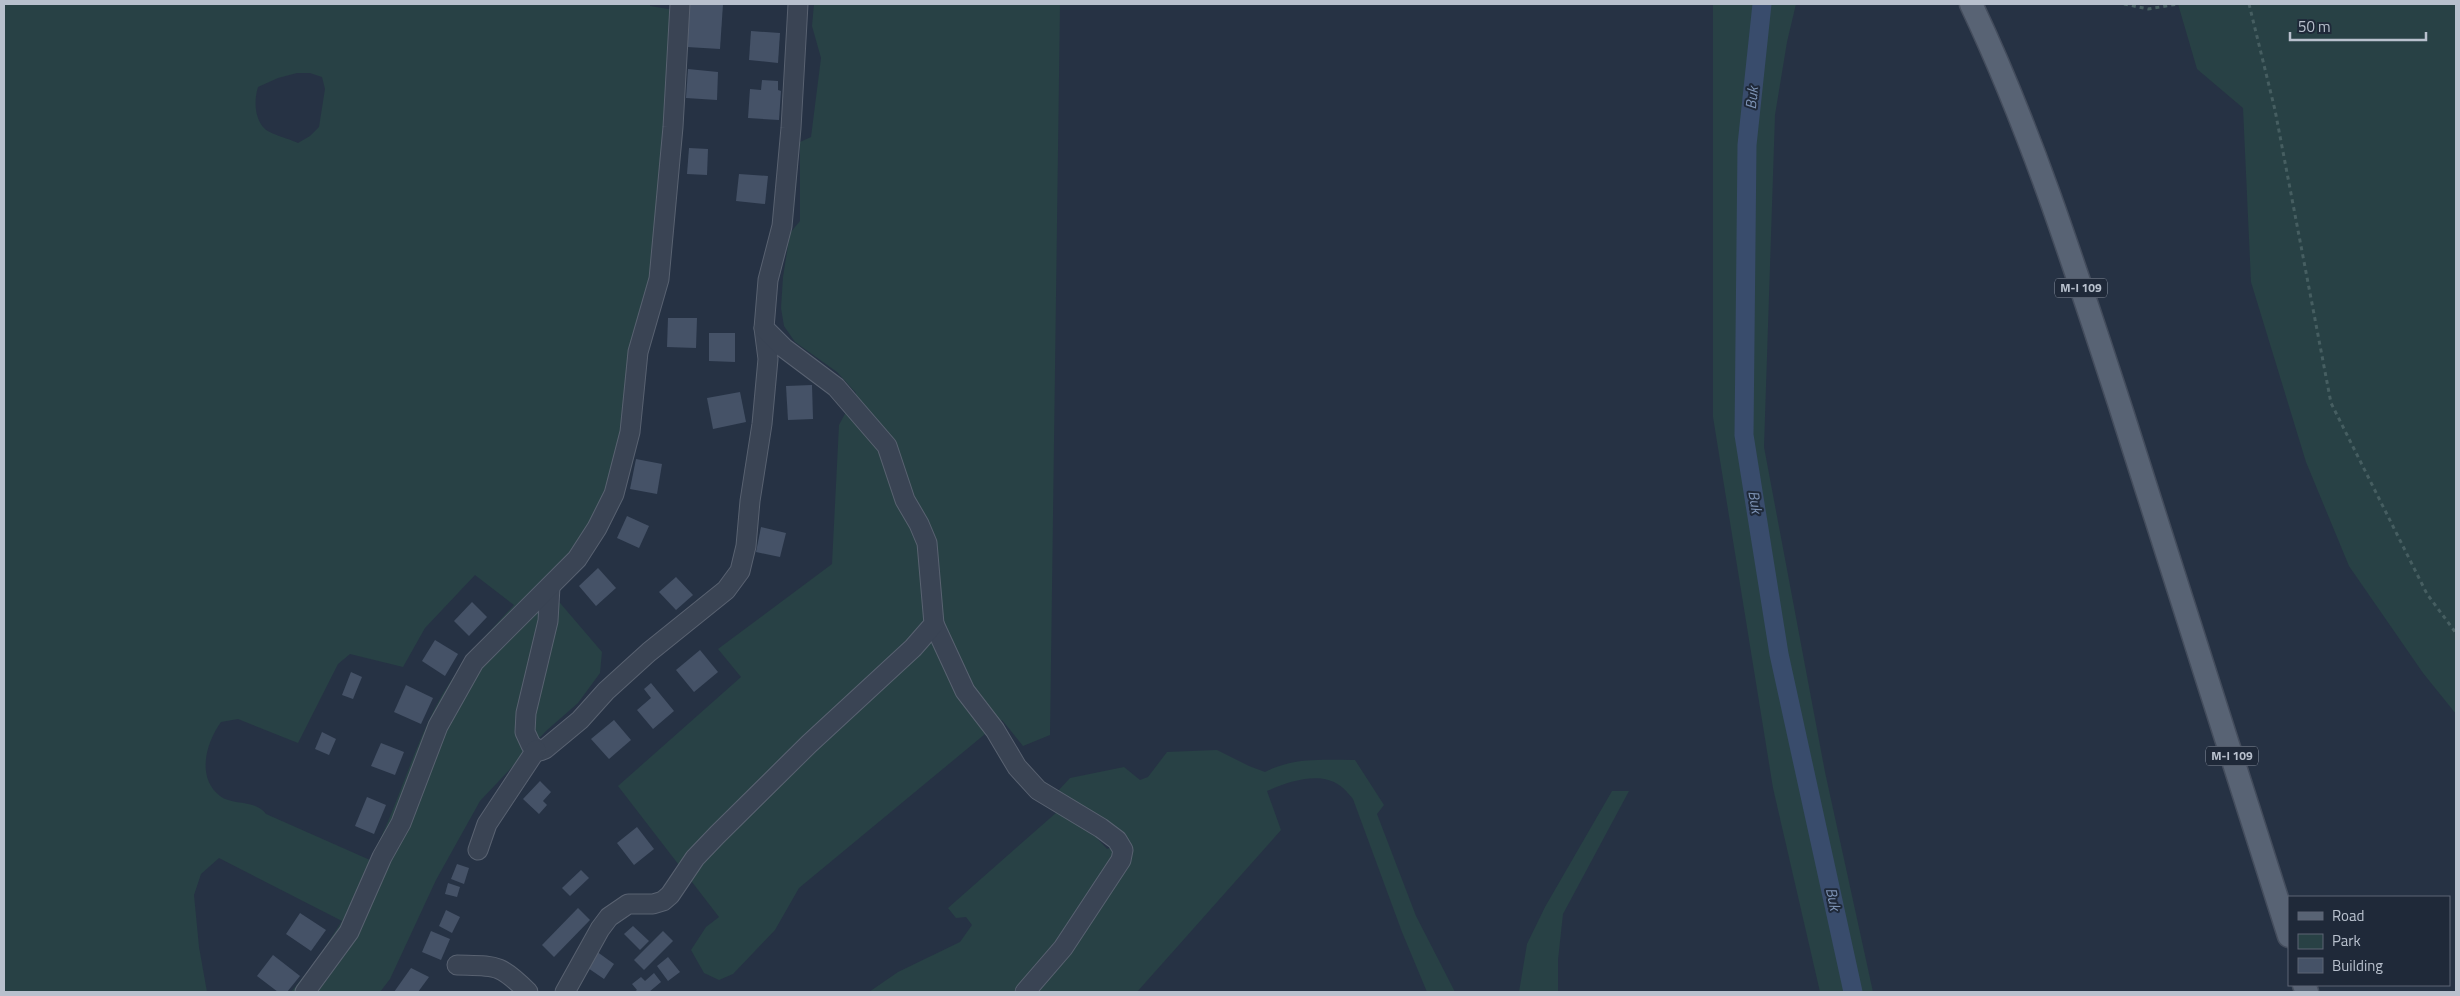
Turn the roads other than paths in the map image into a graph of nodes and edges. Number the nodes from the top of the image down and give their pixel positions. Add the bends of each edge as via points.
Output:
1 (680, 4) edge
2 (798, 4) edge
3 (1971, 4) edge
4 (764, 328) junction
5 (550, 587) junction
6 (934, 624) junction
7 (536, 750) junction
8 (478, 850) dead end
9 (2288, 933) edge
10 (457, 965) dead end
11 (305, 992) edge
12 (528, 992) edge
13 (565, 992) edge
14 (1024, 992) edge

1 - 5 street via 659,279 638,352 630,432 623,465 614,494 597,528 577,559
2 - 4 street via 782,226 768,280
3 - 9 main road, M-I 109 via 2046,185 2069,252
4 - 6 street via 784,348 836,387 887,446 905,500 928,543
4 - 7 street via 768,359 762,424 740,571 726,590 649,652 580,720 545,749
5 - 7 street via 548,621 526,713 525,732
5 - 11 street via 474,662 438,726 401,823 349,932
6 - 13 street via 913,648 717,835 695,858 670,895 653,904 628,904 609,918
6 - 14 street via 965,692 995,730 1017,767 1038,790 1101,828 1117,840 1123,850 1121,860 1063,948
7 - 8 street via 487,824
10 - 12 street via 504,970

